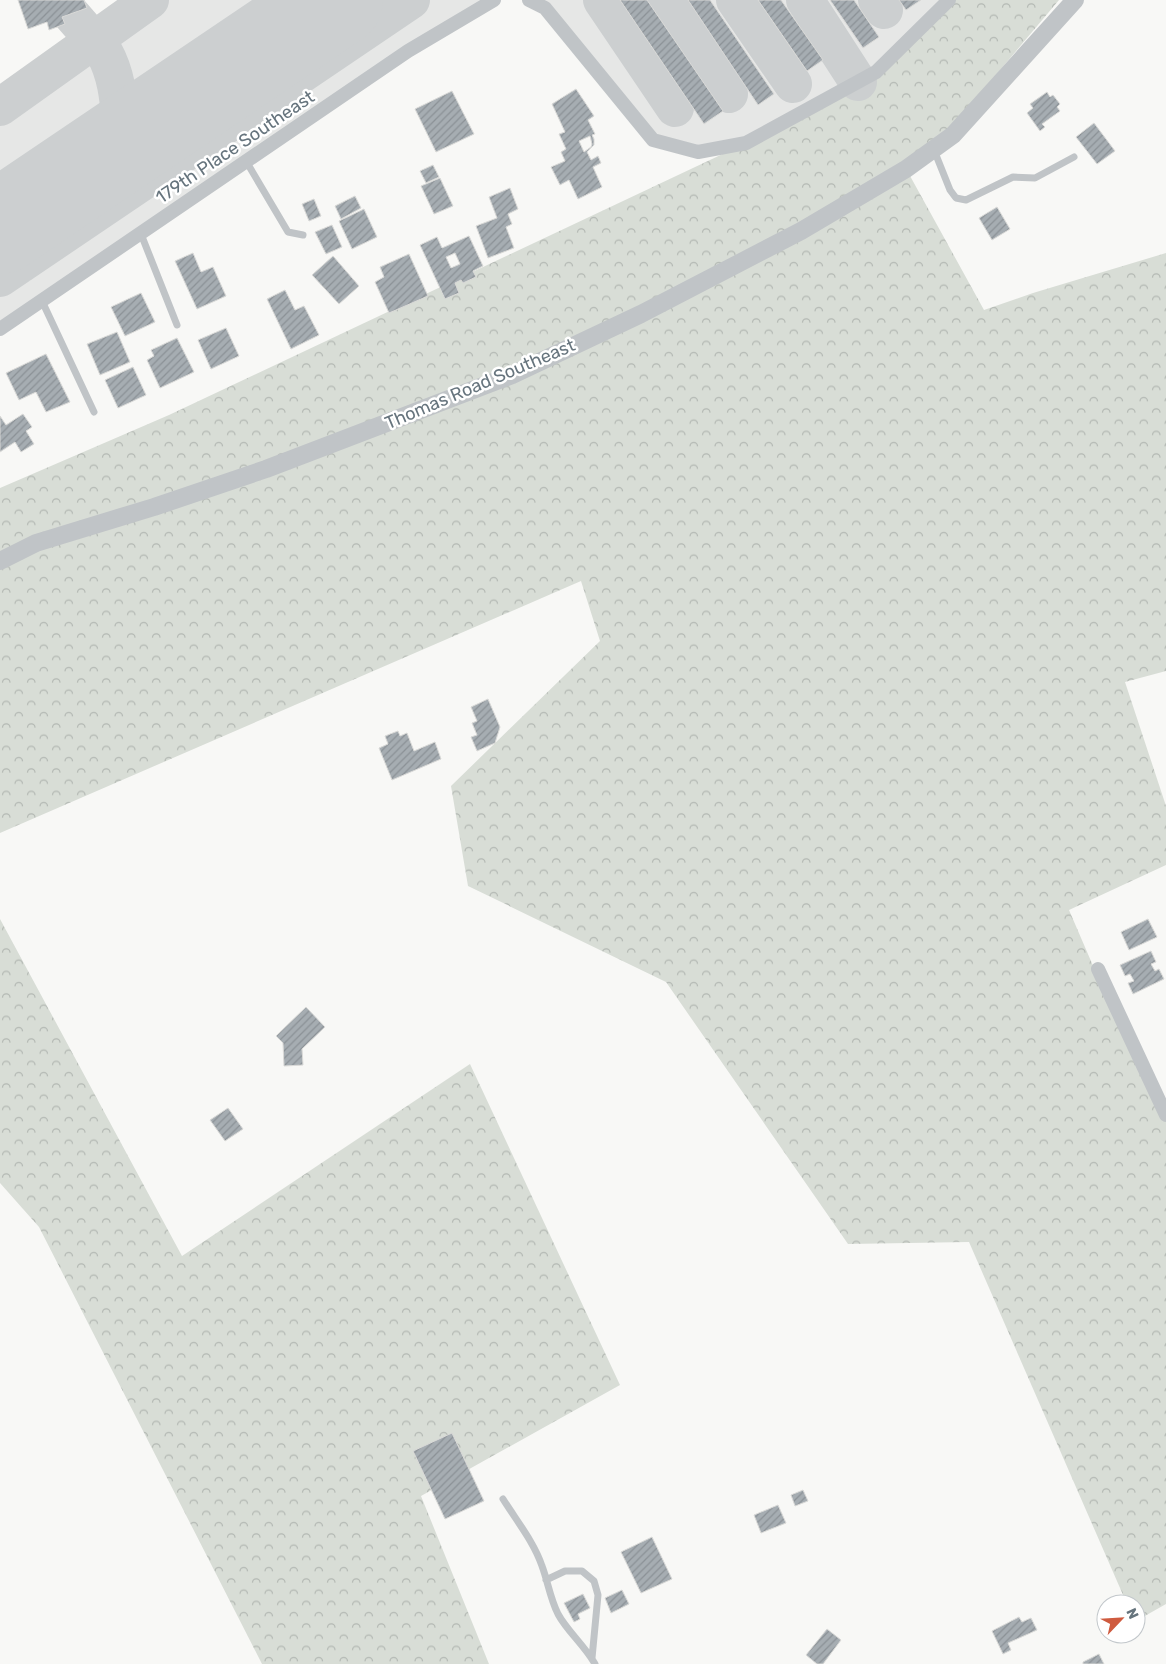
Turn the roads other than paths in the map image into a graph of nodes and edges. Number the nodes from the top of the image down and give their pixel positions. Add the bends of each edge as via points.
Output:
1 (494, 0) edge
2 (529, 0) edge
3 (949, 0) edge
4 (1075, 0) edge
5 (934, 150) junction
6 (1074, 157) dead end
7 (246, 162) junction
8 (141, 234) junction
9 (302, 235) dead end
10 (42, 301) junction
11 (177, 325) dead end
12 (0, 329) edge
13 (94, 412) dead end
14 (0, 561) edge
15 (1098, 969) dead end
16 (1166, 1115) edge
17 (503, 1499) dead end
18 (546, 1580) junction
19 (594, 1661) edge

1 - 7 street, 179th Place Southeast via 408,51
2 - 3 street via 545,8 652,140 698,152 746,143 876,72
4 - 5 street, Thomas Road Southeast via 960,128
5 - 6 lane via 950,190 956,198 966,200 1013,177 1035,178
5 - 14 street, Thomas Road Southeast via 800,231 640,314 512,375 266,469 36,543
7 - 8 street, 179th Place Southeast
7 - 9 lane via 288,232
8 - 10 street, 179th Place Southeast
8 - 11 lane
10 - 12 street, 179th Place Southeast
10 - 13 lane
15 - 16 street
17 - 18 lane via 536,1552
18 - 19 lane via 559,1616
18 - 19 lane via 565,1571 582,1571 594,1581 598,1594

